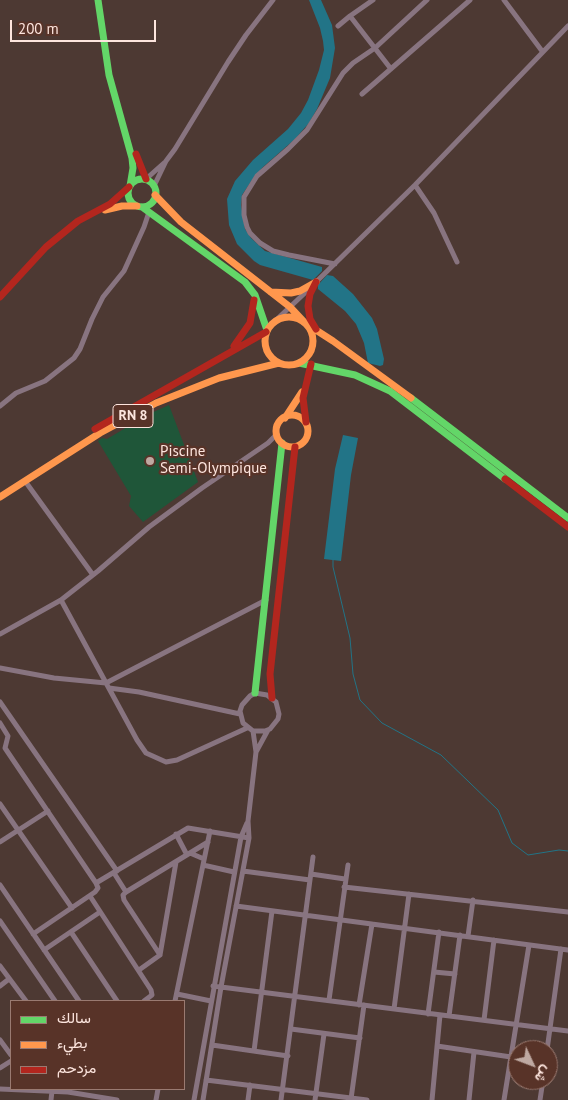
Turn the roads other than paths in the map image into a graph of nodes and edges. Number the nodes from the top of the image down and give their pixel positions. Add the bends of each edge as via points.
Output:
1 (98, 0) edge
2 (103, 0) edge
3 (273, 0) edge
4 (373, 0) edge
5 (427, 0) edge
6 (470, 0) edge
7 (504, 0) edge
8 (350, 16) junction
9 (338, 26) dead end
10 (568, 26) edge
11 (375, 48) junction
12 (542, 51) junction
13 (391, 69) junction
14 (362, 94) dead end
15 (166, 161) junction
16 (146, 179) junction
17 (415, 185) junction
18 (154, 186) junction
19 (129, 187) junction
20 (155, 196) junction
21 (139, 206) junction
22 (100, 211) junction
23 (149, 212) junction
24 (457, 262) dead end
25 (335, 264) junction
26 (316, 282) junction
27 (270, 292) junction
28 (254, 295) junction
29 (0, 297) edge
30 (290, 307) junction
31 (274, 322) junction
32 (305, 323) junction
33 (316, 330) junction
34 (267, 331) junction
35 (226, 354) junction
36 (279, 363) junction
37 (299, 363) junction
38 (311, 364) junction
39 (304, 389) junction
40 (0, 406) edge
41 (285, 418) junction
42 (307, 424) junction
43 (277, 434) junction
44 (282, 443) junction
45 (295, 447) junction
46 (25, 481) junction
47 (0, 492) edge
48 (0, 497) edge
49 (568, 518) edge
50 (568, 527) edge
51 (93, 575) junction
52 (61, 600) junction
53 (266, 600) junction
54 (0, 634) edge
55 (0, 668) edge
56 (108, 686) junction
57 (255, 694) junction
58 (272, 698) junction
59 (0, 702) edge
60 (240, 714) junction
61 (0, 724) edge
62 (250, 729) junction
63 (268, 730) junction
64 (256, 752) junction
65 (0, 804) edge
66 (48, 811) junction
67 (248, 821) junction
68 (18, 830) junction
69 (210, 831) junction
70 (176, 834) junction
71 (241, 837) junction
72 (249, 838) junction
73 (208, 841) junction
74 (0, 842) edge
75 (189, 854) junction
76 (313, 857) dead end
77 (204, 859) junction
78 (176, 862) junction
79 (203, 865) junction
80 (348, 865) dead end
81 (243, 871) junction
82 (116, 872) junction
83 (234, 872) junction
84 (311, 877) junction
85 (345, 878) junction
86 (96, 883) junction
87 (0, 885) edge
88 (344, 887) junction
89 (126, 892) junction
90 (409, 894) junction
91 (90, 896) junction
92 (473, 900) junction
93 (236, 906) junction
94 (72, 908) junction
95 (272, 911) junction
96 (100, 912) junction
97 (568, 912) edge
98 (306, 915) junction
99 (339, 919) junction
100 (0, 921) edge
101 (372, 924) junction
102 (405, 928) junction
103 (3, 930) edge
104 (71, 932) junction
105 (440, 932) junction
106 (33, 934) junction
107 (460, 935) junction
108 (468, 936) junction
109 (494, 940) junction
110 (529, 945) junction
111 (562, 949) junction
112 (44, 950) junction
113 (568, 950) edge
114 (160, 955) junction
115 (0, 966) edge
116 (139, 970) junction
117 (434, 972) junction
118 (455, 974) junction
119 (9, 980) junction
120 (0, 986) edge
121 (213, 986) junction
122 (222, 987) junction
123 (261, 992) junction
124 (177, 994) junction
125 (294, 996) junction
126 (25, 1000) edge
127 (54, 1000) edge
128 (77, 1000) edge
129 (117, 1000) edge
130 (145, 1000) edge
131 (175, 1000) edge
132 (328, 1000) junction
133 (211, 1001) junction
134 (362, 1005) junction
135 (394, 1009) junction
136 (428, 1014) junction
137 (440, 1015) junction
138 (449, 1016) junction
139 (484, 1020) junction
140 (516, 1024) junction
141 (291, 1029) junction
142 (549, 1029) junction
143 (568, 1032) edge
144 (324, 1034) junction
145 (360, 1038) junction
146 (0, 1040) edge
147 (514, 1040) edge
148 (547, 1040) edge
149 (212, 1046) junction
150 (437, 1046) junction
151 (254, 1051) junction
152 (474, 1052) junction
153 (10, 1054) edge
154 (288, 1056) junction
155 (508, 1057) edge
156 (508, 1075) edge
157 (206, 1080) junction
158 (250, 1085) junction
159 (0, 1090) edge
160 (12, 1090) edge
161 (44, 1090) edge
162 (70, 1090) edge
163 (283, 1090) junction
164 (52, 1091) junction
165 (316, 1094) junction
166 (351, 1098) junction
167 (341, 1099) edge
168 (51, 1100) edge
169 (117, 1100) edge
170 (194, 1100) edge
171 (202, 1100) edge
172 (248, 1100) edge
173 (282, 1100) edge
174 (315, 1100) edge
175 (359, 1100) edge
176 (366, 1100) edge
177 (432, 1100) edge
178 (469, 1100) edge
179 (504, 1100) edge

1 - 19 main road via 109,75 132,158
2 - 16 main road via 114,77
3 - 15 street via 233,55
4 - 8 street
5 - 11 street
6 - 13 street
7 - 12 street
8 - 9 street
8 - 11 street
10 - 12 street
11 - 13 street
11 - 25 street via 342,73 307,130 257,176 244,197 247,227 260,243 273,251
12 - 17 street
13 - 14 street
15 - 16 street
15 - 18 street
16 - 18 main road
16 - 19 main road via 137,180
17 - 24 street via 434,213
17 - 25 street
18 - 20 main road
19 - 21 main road via 128,196 133,204
19 - 22 main road
20 - 21 main road via 150,203
20 - 27 main road via 181,222
21 - 22 main road
21 - 23 main road
22 - 29 main road via 78,221 46,247
23 - 28 main road via 245,282
23 - 40 street via 124,271 98,306 74,358 45,381 16,394
25 - 26 street
26 - 27 main road via 291,293
26 - 30 street
26 - 33 main road via 308,306
27 - 30 main road
28 - 34 main road
28 - 35 main road via 250,323
30 - 31 street
30 - 32 main road
31 - 32 main road via 290,317
31 - 34 main road
32 - 33 main road
32 - 37 main road via 312,334 312,348
33 - 49 main road via 382,376
34 - 35 main road, RN 8
34 - 36 main road via 265,346
35 - 47 main road, RN 8 via 98,428
36 - 37 main road
36 - 46 main road, RN 8 via 219,378 156,404 100,433
37 - 38 main road
38 - 39 main road
38 - 50 main road via 355,374 390,391
39 - 41 main road
39 - 42 main road via 303,407
41 - 42 main road via 295,416
41 - 43 main road via 278,426
42 - 45 main road via 306,439
43 - 44 main road
43 - 51 street via 149,527
44 - 45 main road
44 - 53 main road
45 - 58 main road via 270,674
46 - 48 main road, RN 8
46 - 51 street
51 - 52 street
52 - 54 street
52 - 56 street
53 - 56 street
53 - 57 main road
55 - 56 street
56 - 60 street
56 - 62 street via 146,753 166,762
57 - 58 street
57 - 60 street via 245,700
58 - 63 street via 279,714
59 - 82 street
60 - 62 street
61 - 66 street via 8,736 7,752
62 - 63 street
62 - 64 street
63 - 64 street
64 - 67 street
65 - 68 street
66 - 68 street
66 - 86 street
67 - 71 street
67 - 72 street
68 - 74 street
68 - 94 street
69 - 70 street via 188,828
69 - 71 street
69 - 73 street
70 - 75 street
70 - 82 street
71 - 72 street
71 - 83 street
72 - 81 street
73 - 75 street
73 - 77 street
75 - 77 street
75 - 78 street
76 - 84 street
77 - 79 street
78 - 89 street
78 - 114 street
79 - 83 street
79 - 124 street
80 - 85 street
81 - 84 street
81 - 93 street
82 - 86 street
82 - 89 street
83 - 121 street
84 - 85 street
84 - 98 street
85 - 88 street
86 - 91 street via 98,890
87 - 106 street
88 - 90 street
88 - 99 street
89 - 114 street via 124,900
90 - 92 street
90 - 102 street
91 - 94 street
91 - 96 street
92 - 97 street
92 - 108 street
93 - 95 street
93 - 122 street
94 - 106 street
95 - 98 street
95 - 123 street
96 - 104 street
96 - 116 street
98 - 99 street
98 - 125 street
99 - 101 street
99 - 132 street
100 - 103 street
101 - 102 street
101 - 134 street
102 - 105 street
102 - 135 street
103 - 127 street
104 - 112 street
104 - 129 street
105 - 107 street
105 - 117 street
106 - 112 street
107 - 108 street
107 - 118 street
108 - 109 street
109 - 110 street
109 - 139 street
110 - 111 street
110 - 140 street
111 - 113 street
111 - 142 street
112 - 128 street
114 - 116 street
115 - 119 street
116 - 130 street via 152,993
117 - 118 street
117 - 136 street
118 - 138 street
119 - 120 street
119 - 126 street
121 - 122 street
121 - 133 street
122 - 123 street
122 - 149 street
123 - 125 street
123 - 151 street
124 - 131 street
124 - 133 street
125 - 132 street
125 - 141 street
132 - 134 street
133 - 170 street
134 - 135 street
134 - 145 street
135 - 136 street
136 - 137 street
137 - 138 street
137 - 150 street
138 - 139 street
139 - 140 street
140 - 142 street
140 - 147 street
141 - 144 street
141 - 154 street
142 - 143 street
142 - 148 street
144 - 145 street
144 - 165 street
145 - 166 street
146 - 153 street
149 - 151 street
149 - 157 street
150 - 152 street
150 - 177 street
151 - 154 street
152 - 155 street
152 - 178 street
154 - 163 street
156 - 179 street
157 - 158 street
157 - 171 street
158 - 163 street
158 - 172 street
159 - 160 street
161 - 164 street
162 - 164 street
162 - 169 street
163 - 165 street
163 - 173 street
164 - 168 street
165 - 167 street
165 - 174 street
166 - 167 street
166 - 175 street
175 - 176 street

